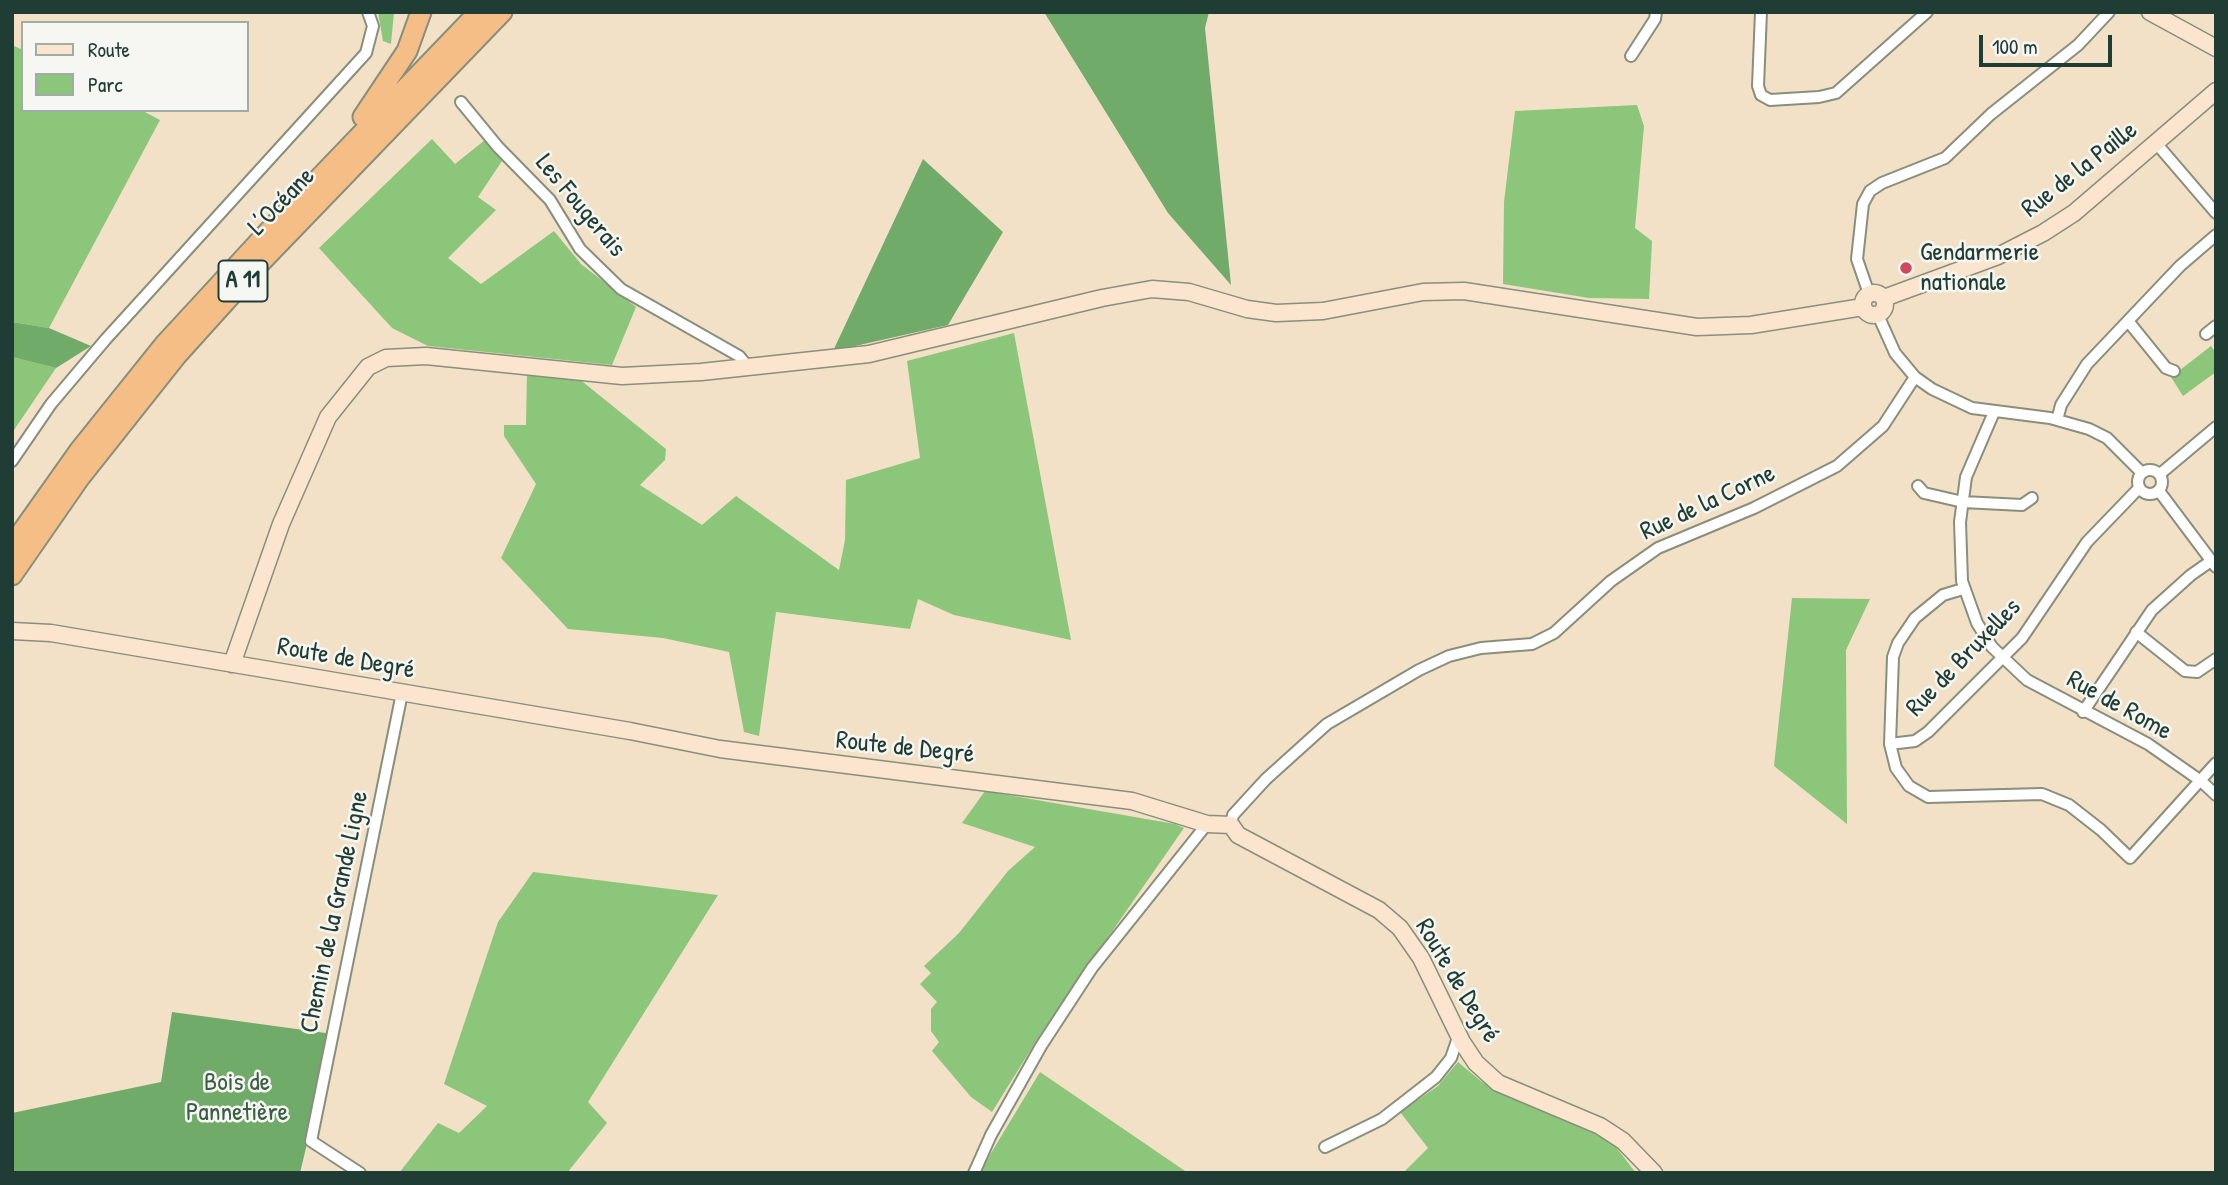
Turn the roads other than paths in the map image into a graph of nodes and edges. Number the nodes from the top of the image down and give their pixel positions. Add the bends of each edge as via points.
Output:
1 (368, 12) edge
2 (421, 12) edge
3 (480, 12) edge
4 (502, 12) edge
5 (1656, 12) edge
6 (1761, 12) edge
7 (1927, 12) edge
8 (2109, 12) edge
9 (2150, 12) edge
10 (2213, 42) edge
11 (1631, 56) dead end
12 (2216, 90) edge
13 (461, 102) dead end
14 (2156, 143) junction
15 (326, 170) junction
16 (2216, 213) edge
17 (2216, 235) edge
18 (1873, 303) junction
19 (2128, 321) junction
20 (2216, 326) edge
21 (2206, 334) dead end
22 (748, 368) junction
23 (2174, 371) dead end
24 (1915, 377) junction
25 (1994, 412) junction
26 (2057, 420) junction
27 (2216, 427) edge
28 (12, 461) edge
29 (2142, 473) junction
30 (2160, 474) junction
31 (1918, 486) dead end
32 (2140, 488) junction
33 (2159, 491) junction
34 (2032, 498) dead end
35 (1963, 502) junction
36 (2216, 545) edge
37 (12, 546) edge
38 (2210, 561) edge
39 (12, 575) edge
40 (1963, 589) junction
41 (12, 631) edge
42 (2136, 632) junction
43 (2002, 656) junction
44 (2216, 659) edge
45 (232, 664) junction
46 (402, 693) junction
47 (2083, 712) junction
48 (1890, 744) junction
49 (2216, 763) edge
50 (2201, 781) junction
51 (2216, 795) edge
52 (1207, 824) junction
53 (1231, 825) junction
54 (1458, 1035) junction
55 (1325, 1147) dead end
56 (360, 1173) edge
57 (974, 1173) edge
58 (1654, 1173) edge

1 - 28 street via 373,26 366,53 106,339 51,404
2 - 15 highway via 408,51
3 - 15 highway, L’Océane / A 11
4 - 39 highway, L’Océane / A 11 via 176,356 80,477
5 - 11 street
6 - 7 street via 1758,86 1761,95 1770,100 1836,93
8 - 18 street via 2078,46 1991,114 1945,158 1870,191 1863,204 1857,259
9 - 10 street
12 - 14 street, Rue de la Paille
13 - 22 street, Les Fougerais via 550,200 580,249 621,289 739,356
14 - 16 street
14 - 18 street, Rue de la Paille via 2074,213 2043,233 1998,256
15 - 37 highway, L’Océane / A 11 via 133,382
17 - 19 street
18 - 22 street, Rue de la Paille via 1738,326 1697,327 1464,291 1423,292 1323,311 1276,313 1189,292 1152,289 869,354
18 - 24 street via 1895,353
19 - 23 street via 2166,368
19 - 26 street via 2087,364 2061,404
20 - 21 street
22 - 45 street, Rue de la Paille via 622,376 426,356 403,355 376,362 328,417 281,524
24 - 25 street via 1964,405
24 - 53 street, Rue de la Corne via 1883,426 1837,466 1754,508 1658,548 1611,581 1554,634 1532,644 1449,656 1327,724 1266,779 1233,815
25 - 26 street
25 - 35 street, Rue de Rome via 1970,462
26 - 29 street via 2107,438
27 - 30 street
29 - 30 street via 2152,470
29 - 32 street
30 - 33 street
31 - 35 street via 1924,493
32 - 33 street via 2150,494
32 - 43 street, Rue de Bruxelles via 2102,523 2022,638
33 - 38 street
34 - 35 street via 2022,505
35 - 40 street, Rue de Rome via 1959,548
36 - 38 street
38 - 42 street via 2152,610
40 - 43 street, Rue de Rome via 1977,623
40 - 48 street via 1935,600 1898,643 1893,657
41 - 45 street, Route de Degré via 51,633
42 - 44 street via 2185,671 2197,672
42 - 47 street
43 - 47 street, Rue de Rome via 2026,680
43 - 48 street, Rue de Bruxelles via 1928,732 1915,741
45 - 46 street, Route de Degré
46 - 52 street, Route de Degré via 720,749 1132,801
46 - 56 street, Chemin de la Grande Ligne via 311,1141
47 - 50 street, Rue de Rome via 2148,744
48 - 50 street via 1896,768 1909,786 1923,794 2042,794 2069,805 2130,858
49 - 50 street
50 - 51 street, Rue de Rome
52 - 53 street, Route de Degré
52 - 57 street via 1092,968 1041,1046
53 - 54 street, Route de Degré via 1238,835 1379,910 1400,928 1421,958
54 - 55 street via 1451,1058 1436,1077 1382,1119
54 - 58 street, Route de Degré via 1476,1063 1498,1083 1600,1126 1623,1141

